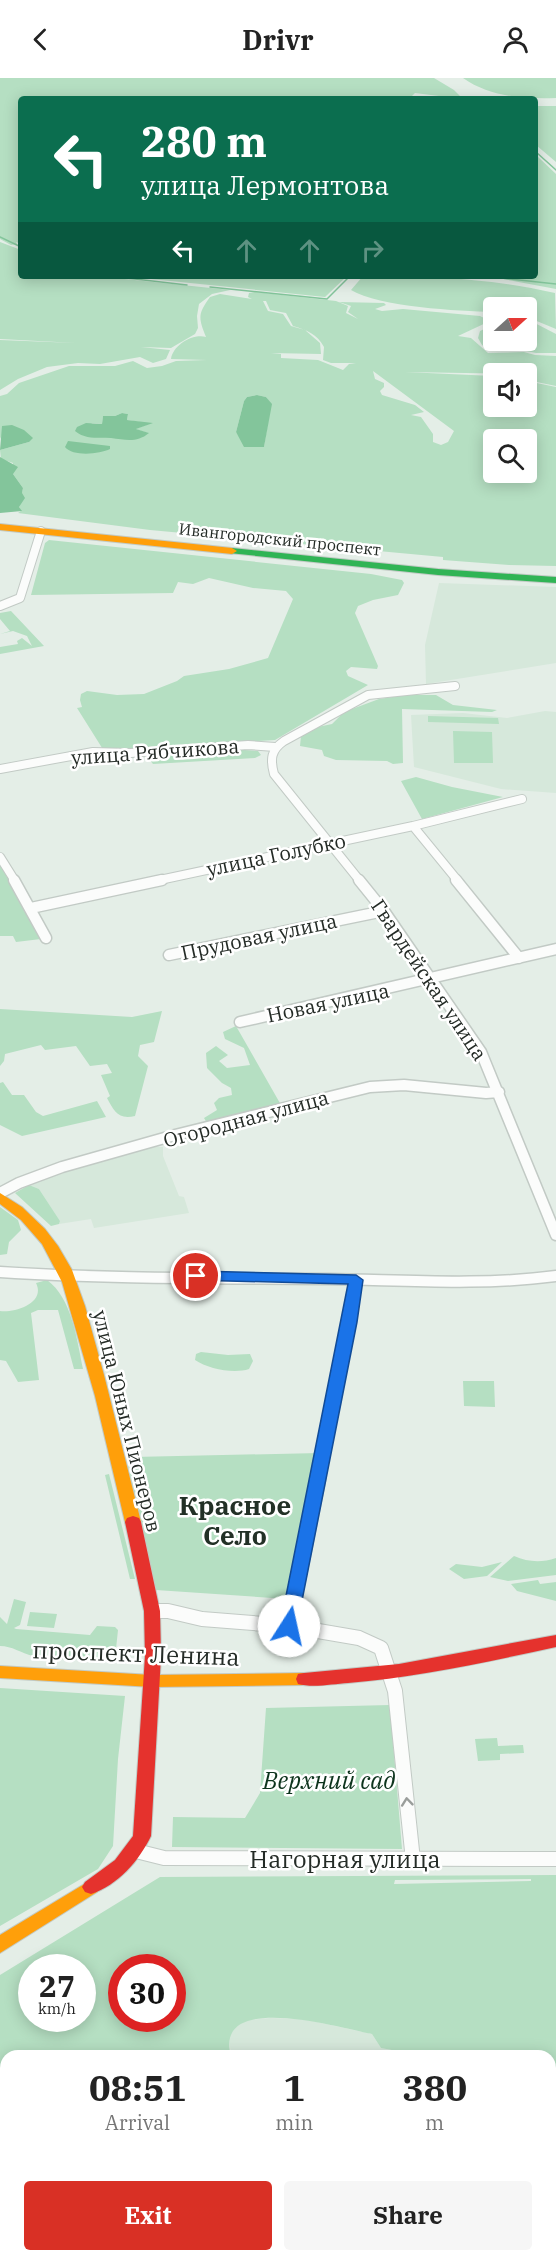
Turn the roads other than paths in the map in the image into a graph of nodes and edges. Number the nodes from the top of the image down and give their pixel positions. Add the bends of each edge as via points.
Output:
1 (0, 522) edge
2 (0, 527) edge
3 (41, 531) junction
4 (556, 574) edge
5 (556, 580) edge
6 (3, 606) edge
7 (455, 686) dead end
8 (275, 747) junction
9 (0, 769) edge
10 (522, 799) dead end
11 (413, 826) junction
12 (329, 843) junction
13 (0, 857) edge
14 (31, 908) junction
15 (384, 911) junction
16 (46, 939) dead end
17 (556, 949) edge
18 (169, 955) dead end
19 (519, 958) junction
20 (433, 979) junction
21 (240, 1022) dead end
22 (499, 1092) junction
23 (0, 1195) edge
24 (556, 1234) edge
25 (0, 1272) edge
26 (67, 1276) junction
27 (556, 1276) edge
28 (356, 1280) junction
29 (152, 1611) junction
30 (289, 1626) junction
31 (556, 1641) edge
32 (0, 1672) edge
33 (391, 1673) junction
34 (152, 1681) junction
35 (136, 1851) junction
36 (556, 1859) edge
37 (412, 1860) junction
38 (0, 1945) edge

1 - 4 main road, Ивангородский проспект via 436,566
2 - 3 main road, Ивангородский проспект
3 - 5 main road, Ивангородский проспект via 438,572
3 - 6 street via 20,598
7 - 8 street via 368,694
8 - 9 street, улица Рябчикова via 93,752
8 - 12 street, Гвардейская улица via 270,757 274,774
10 - 11 street, улица Голубко
11 - 12 street, улица Голубко
11 - 19 street
12 - 14 street, улица Голубко
12 - 15 street, Гвардейская улица
13 - 14 street
14 - 16 street
15 - 18 street, Прудовая улица
15 - 20 street, Гвардейская улица
17 - 19 street, Новая улица
19 - 20 street, Новая улица
20 - 21 street, Новая улица
20 - 22 street, Гвардейская улица via 481,1052
22 - 23 street, Огородная улица via 405,1085 370,1087 175,1135 33,1177
22 - 24 street, Гвардейская улица
23 - 26 main road, улица Юных Пионеров via 42,1234
25 - 26 street
26 - 28 street
26 - 29 main road, улица Юных Пионеров via 109,1416
27 - 28 street via 520,1281
28 - 30 street
29 - 30 street
29 - 34 main road, улица Юных Пионеров
30 - 33 street via 359,1638 381,1648
31 - 33 main road, проспект Ленина
32 - 34 main road, проспект Ленина
33 - 34 main road, проспект Ленина via 344,1678
37 -> 33 street
34 - 35 main road, улица Юных Пионеров via 145,1807
35 - 37 street, Нагорная улица via 164,1858
35 - 38 main road via 120,1868
36 - 37 street, Нагорная улица

